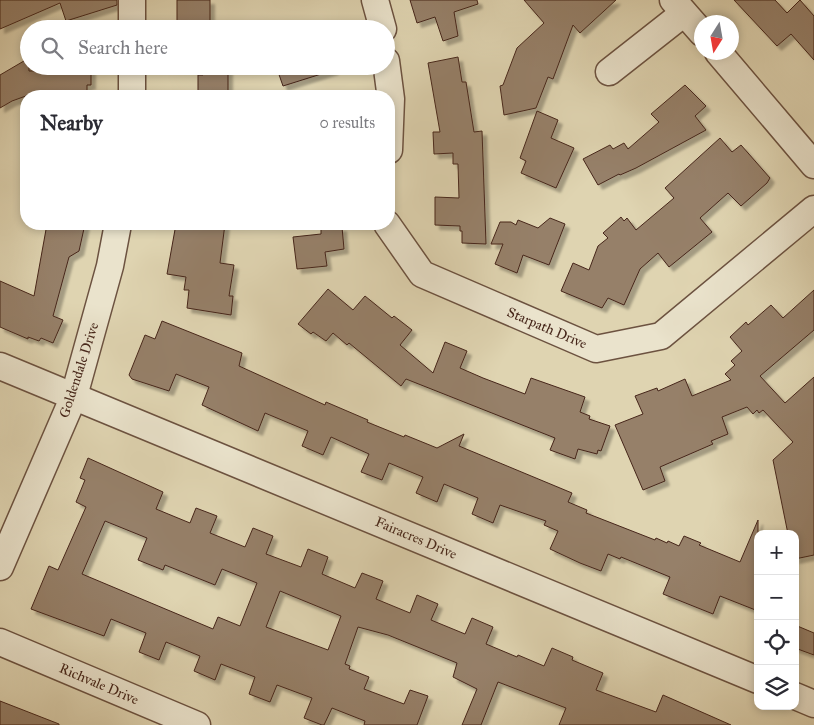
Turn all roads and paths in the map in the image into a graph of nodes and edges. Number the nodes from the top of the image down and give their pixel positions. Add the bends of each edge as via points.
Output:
1 (132, 0) edge
2 (375, 0) edge
3 (678, 6) edge
4 (132, 20) edge
5 (381, 20) edge
6 (694, 24) edge
7 (725, 60) edge
8 (610, 72) dead end
9 (132, 75) edge
10 (387, 75) edge
11 (132, 90) edge
12 (389, 90) edge
13 (814, 165) edge
14 (814, 209) edge
15 (117, 230) edge
16 (391, 230) edge
17 (0, 366) edge
18 (74, 396) junction
19 (0, 567) edge
20 (0, 642) edge
21 (754, 678) edge
22 (799, 698) edge
23 (814, 704) edge
24 (198, 725) edge

1 - 4 street
2 - 5 street
3 - 6 street
3 - 8 street
7 - 13 street
9 - 11 street
10 - 12 street
14 - 16 street, Starpath Drive via 661,336 596,349 422,274
15 - 18 street, Goldendale Drive
17 - 18 street, Fairacres Drive
18 - 19 street, Goldendale Drive
18 - 21 street, Fairacres Drive
20 - 24 street, Richvale Drive
22 - 23 street

